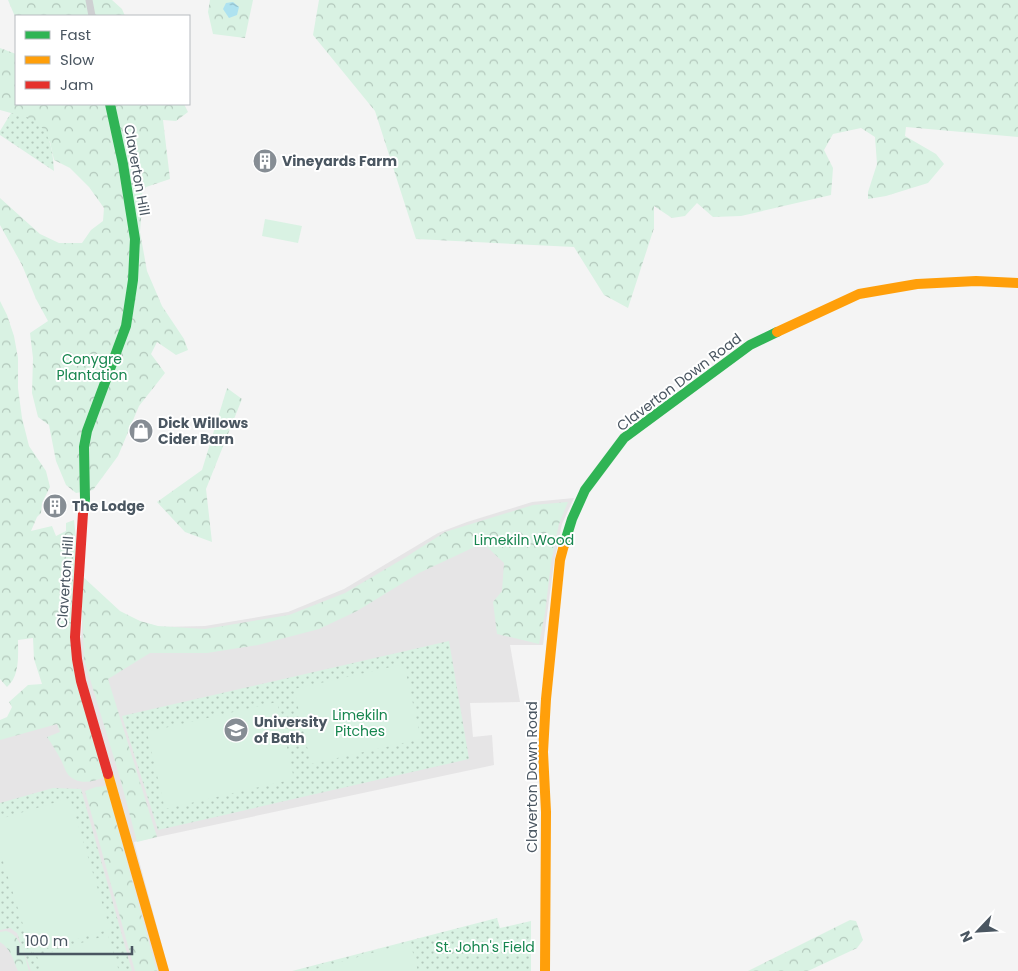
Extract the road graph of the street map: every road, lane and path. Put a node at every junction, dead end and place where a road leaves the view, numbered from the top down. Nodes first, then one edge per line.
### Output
1 (89, 0) edge
2 (92, 15) edge
3 (110, 105) edge
4 (1018, 283) edge
5 (164, 971) edge
6 (545, 971) edge

1 - 2 street
3 - 5 street, Claverton Hill
4 - 6 street, Claverton Down Road

